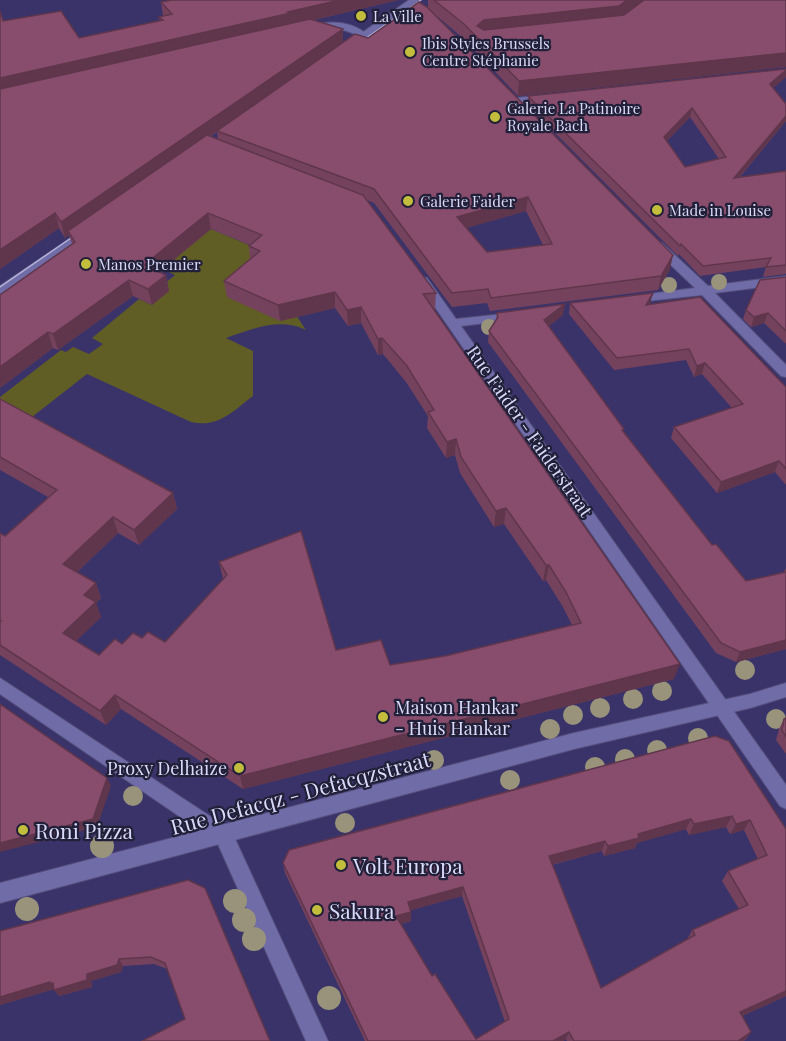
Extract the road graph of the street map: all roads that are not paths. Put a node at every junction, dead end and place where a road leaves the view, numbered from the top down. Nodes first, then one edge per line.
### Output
1 (410, 1) edge
2 (422, 10) edge
3 (291, 32) edge
4 (364, 36) junction
5 (336, 55) edge
6 (562, 96) edge
7 (522, 110) edge
8 (92, 227) edge
9 (648, 236) edge
10 (415, 270) edge
11 (786, 280) edge
12 (704, 291) junction
13 (0, 292) edge
14 (617, 302) edge
15 (536, 312) edge
16 (454, 323) junction
17 (786, 373) edge
18 (0, 685) edge
19 (786, 690) edge
20 (722, 707) junction
21 (786, 800) edge
22 (224, 836) junction
23 (0, 893) edge
24 (317, 1041) edge

1 - 2 street
1 - 4 street
3 - 4 street
4 - 5 street
6 - 7 street
8 - 13 street
9 - 12 street
10 - 16 street, Rue Faider - Faiderstraat
11 - 12 street
12 - 14 street
12 - 17 street
15 - 16 street
16 - 20 street, Rue Faider - Faiderstraat
18 - 22 street
19 - 20 street, Rue Defacqz - Defacqzstraat
20 - 21 street, Rue Faider - Faiderstraat
20 - 22 street, Rue Defacqz - Defacqzstraat
22 - 23 street, Rue Defacqz - Defacqzstraat
22 - 24 street

